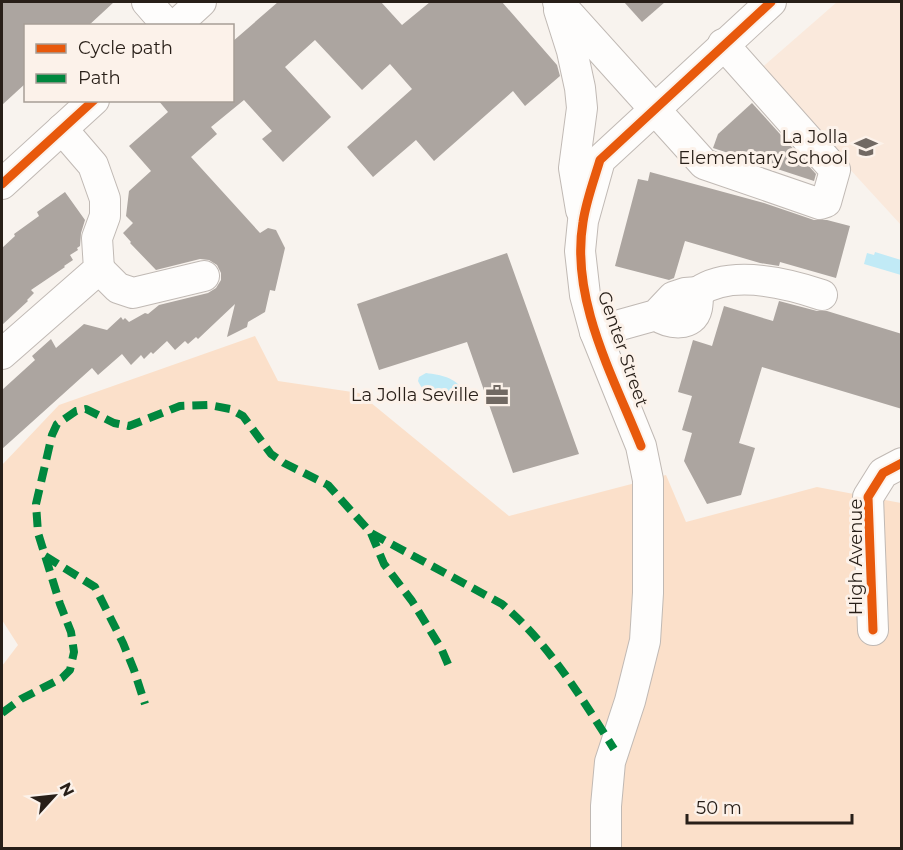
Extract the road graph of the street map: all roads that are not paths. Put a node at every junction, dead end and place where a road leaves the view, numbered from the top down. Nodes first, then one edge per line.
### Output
1 (147, 2) edge
2 (201, 2) edge
3 (557, 2) edge
4 (771, 2) edge
5 (166, 24) edge
6 (177, 24) edge
7 (723, 44) junction
8 (92, 102) edge
9 (654, 108) junction
10 (62, 129) junction
11 (2, 184) edge
12 (583, 221) junction
13 (99, 269) junction
14 (204, 276) dead end
15 (822, 295) dead end
16 (595, 332) junction
17 (2, 354) edge
18 (902, 463) edge
19 (873, 630) dead end
20 (606, 849) edge

1 - 5 street
2 - 6 street
3 - 9 street
3 - 12 street
4 - 7 street, Genter Street
7 - 9 street, Genter Street
7 - 9 street
8 - 10 street
9 - 12 street, Genter Street
10 - 11 street
10 - 13 street
12 - 16 street, Genter Street
13 - 14 street
13 - 17 street
15 - 16 street
16 - 20 street, Genter Street
18 - 19 street, High Avenue

